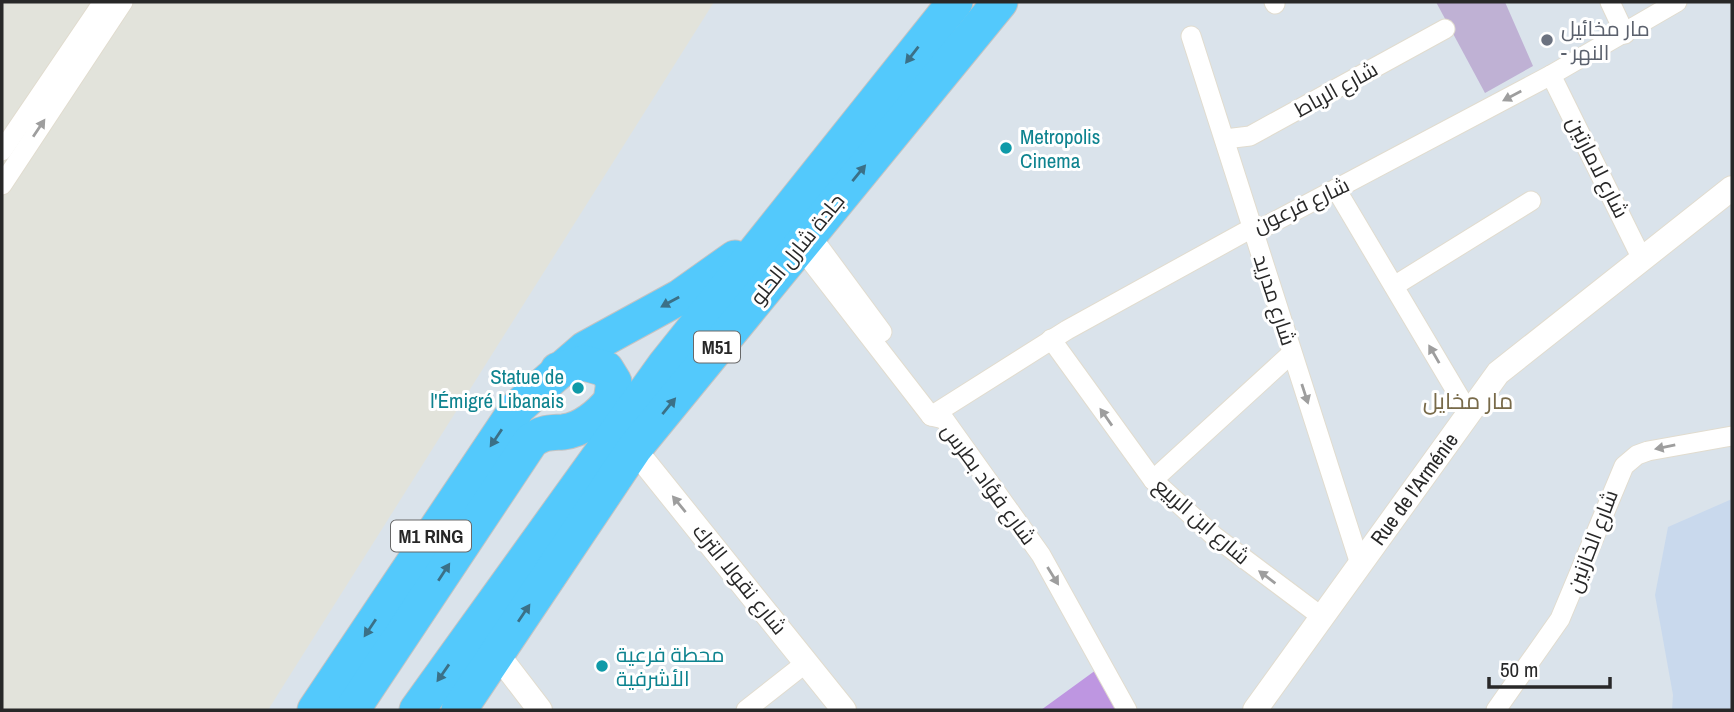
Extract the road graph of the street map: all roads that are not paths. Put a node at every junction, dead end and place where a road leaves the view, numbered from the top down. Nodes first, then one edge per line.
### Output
1 (103, 2) edge
2 (123, 2) edge
3 (955, 2) edge
4 (1000, 2) edge
5 (1610, 2) edge
6 (1675, 2) edge
7 (1445, 29) dead end
8 (1625, 34) junction
9 (1191, 36) dead end
10 (1551, 75) junction
11 (1224, 139) junction
12 (2, 151) edge
13 (2, 185) edge
14 (1732, 188) edge
15 (1336, 189) junction
16 (800, 199) junction
17 (1531, 201) dead end
18 (1253, 231) junction
19 (804, 239) junction
20 (1642, 259) junction
21 (1394, 286) junction
22 (1055, 344) junction
23 (1292, 353) junction
24 (558, 370) junction
25 (1469, 413) junction
26 (938, 415) junction
27 (564, 432) junction
28 (1732, 436) edge
29 (634, 449) junction
30 (1153, 480) junction
31 (579, 481) junction
32 (1360, 564) junction
33 (1322, 617) junction
34 (497, 654) junction
35 (807, 663) junction
36 (315, 710) edge
37 (352, 710) edge
38 (417, 710) edge
39 (459, 710) edge
40 (540, 710) edge
41 (746, 710) edge
42 (844, 710) edge
43 (1127, 710) edge
44 (1255, 710) edge
45 (1496, 710) edge

1 - 12 street
13 -> 2 street
3 -> 16 highway, جادة شارل الحلو / M51
19 -> 4 highway, جادة شارل الحلو / M51
5 - 8 street
6 - 8 street, شارع فرعون
7 - 11 street, شارع الرباط
8 - 10 street, شارع فرعون
9 - 11 street, شارع مدريد
10 -> 15 street, شارع فرعون
10 - 20 street, شارع لامارتين
11 - 18 street, شارع مدريد
14 - 20 street, Rue de l'Arménie
15 - 18 street, شارع فرعون
15 - 21 street
16 -> 24 highway, M1 RING
16 - 31 highway, جادة شارل الحلو / M51
17 - 21 street
18 - 22 street, شارع فرعون
18 - 23 street, شارع مدريد
19 - 26 street, شارع فؤاد بطرس
29 -> 19 highway, جادة شارل الحلو / M51
20 - 25 street, Rue de l'Arménie
25 -> 21 street
22 - 26 street, شارع فرعون
30 -> 22 street, شارع ابن الربيع
23 - 30 street
23 -> 32 street, شارع مدريد
24 - 27 highway
24 -> 36 highway, M1 RING
25 - 32 street, Rue de l'Arménie
26 -> 43 street, شارع فؤاد بطرس
27 - 31 highway
37 -> 27 highway
28 -> 45 street, شارع الخازنين
34 -> 29 highway, جادة شارل الحلو / M51
35 -> 29 street, شارع نقولا الترك
33 -> 30 street, شارع ابن الربيع
31 -> 38 highway, جادة شارل الحلو / M51
32 - 33 street, Rue de l'Arménie
33 - 44 street, Rue de l'Arménie
34 - 39 highway, جادة شارل الحلو / M51
34 - 40 street
35 - 41 street
35 - 42 street, شارع نقولا الترك

